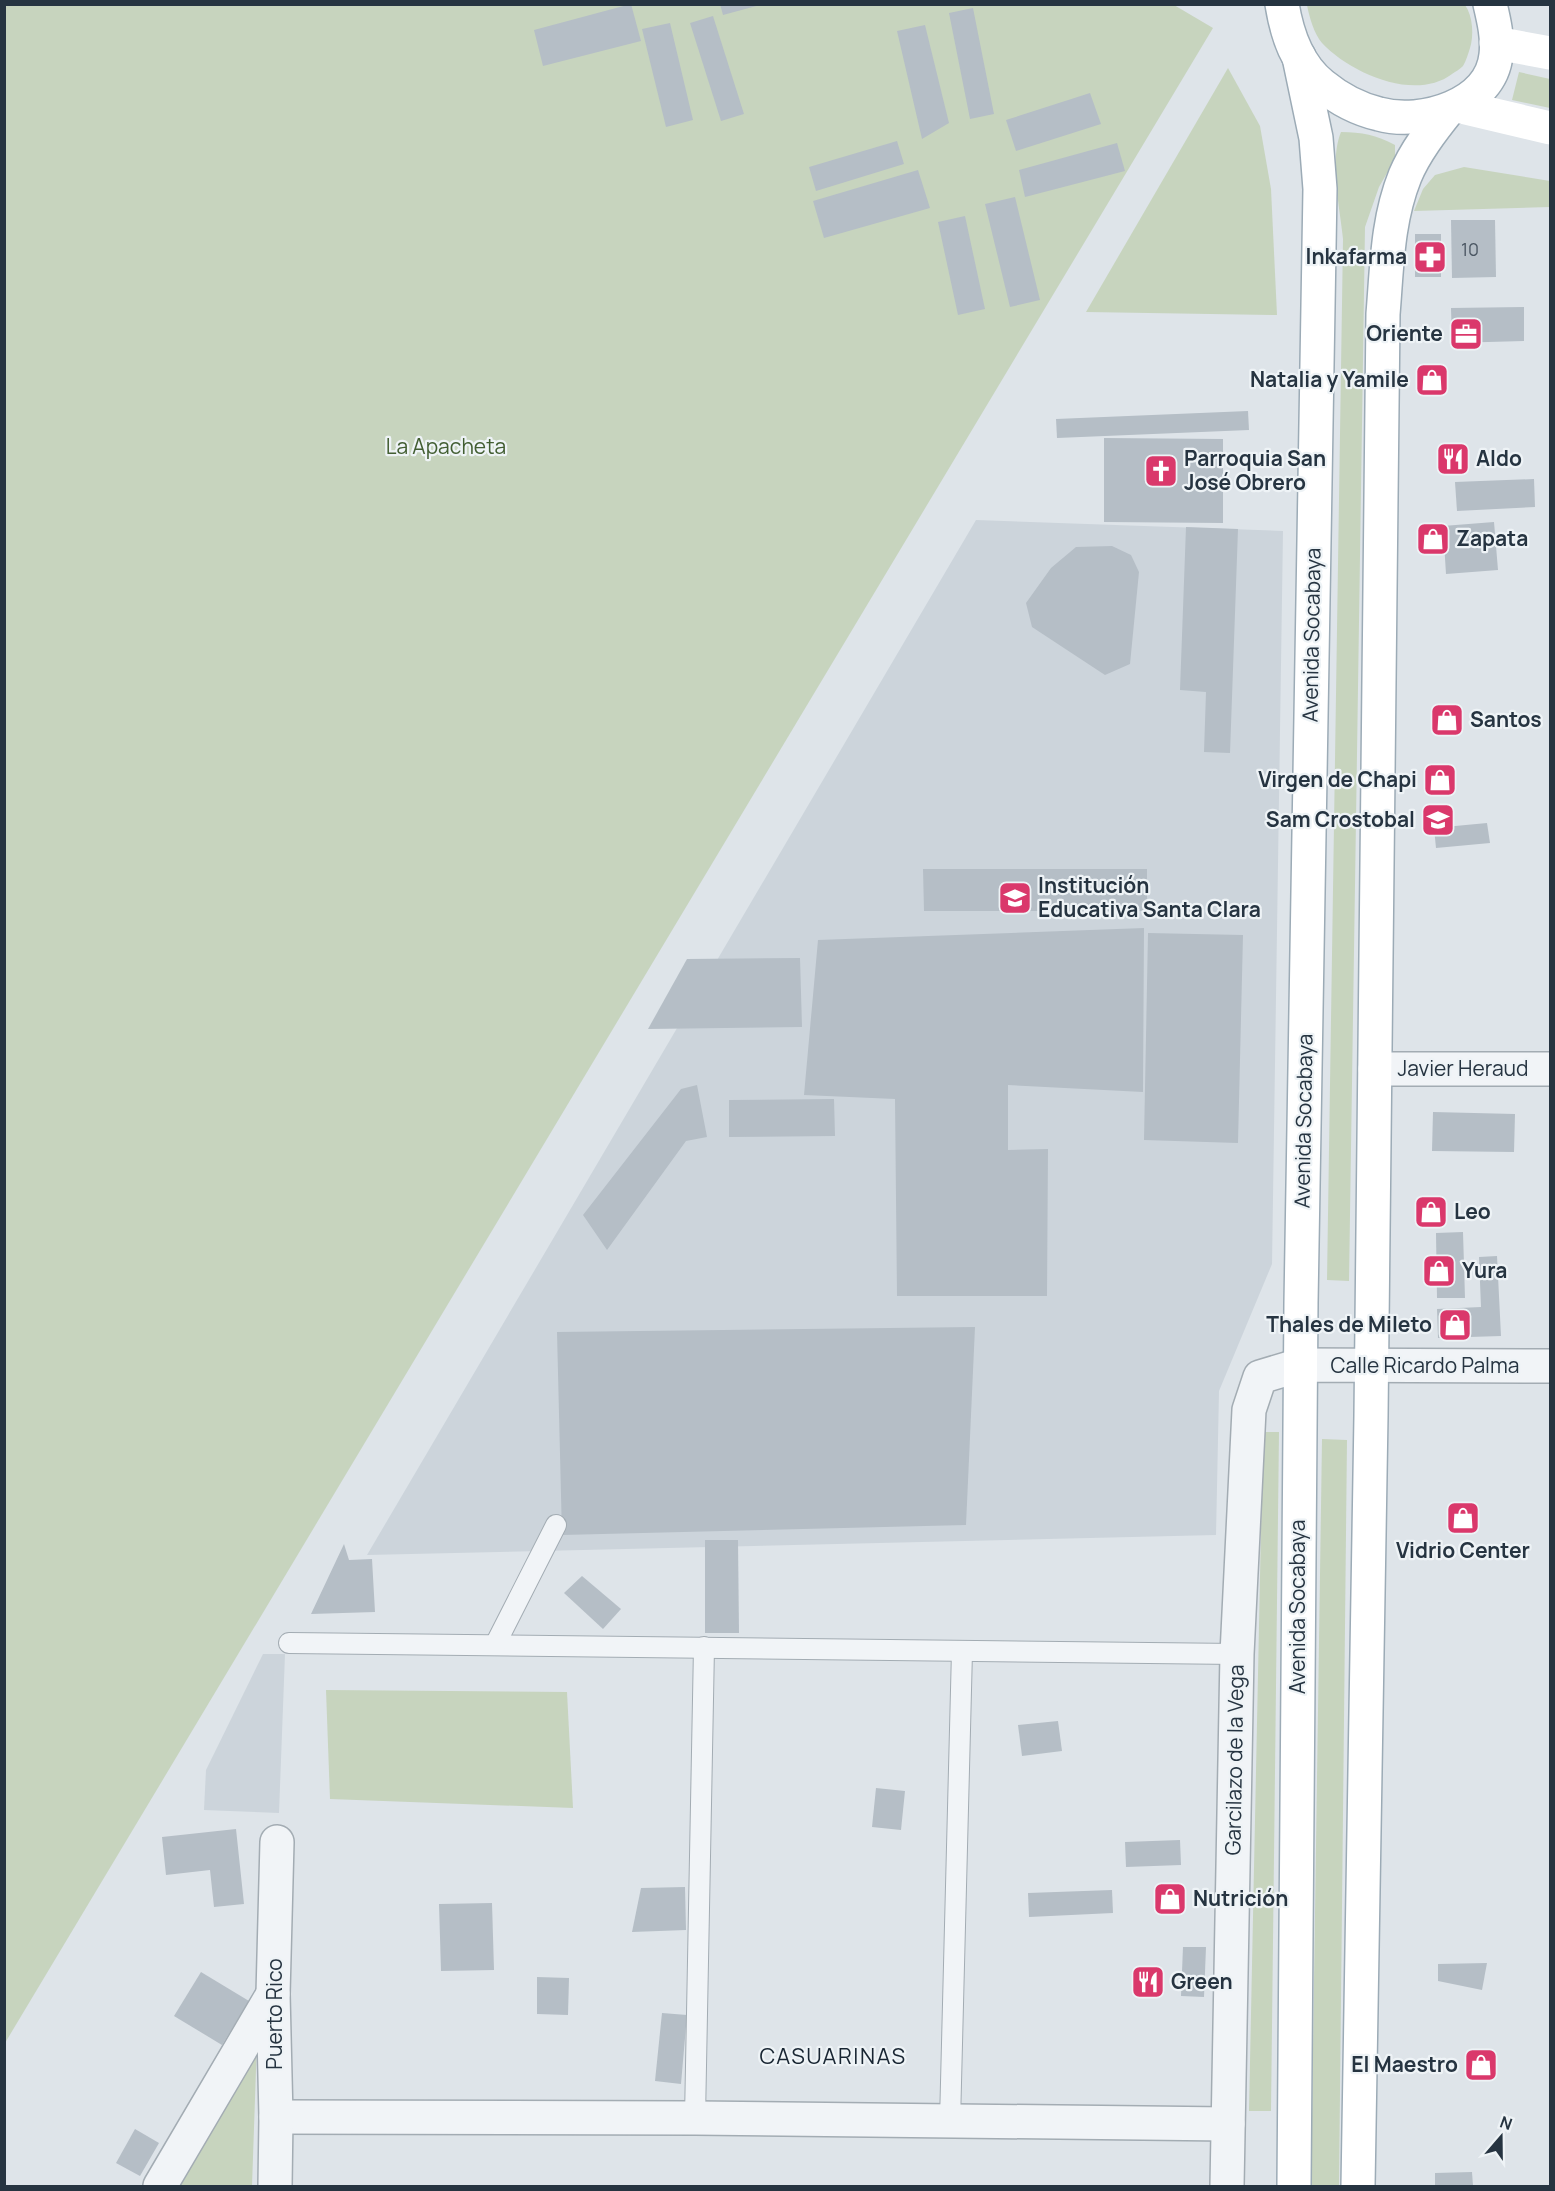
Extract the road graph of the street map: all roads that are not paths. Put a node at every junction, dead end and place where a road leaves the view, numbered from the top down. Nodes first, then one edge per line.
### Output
1 (1277, 12) edge
2 (1497, 22) edge
3 (1551, 53) edge
4 (1299, 57) junction
5 (1453, 108) junction
6 (1551, 128) edge
7 (1375, 1069) junction
8 (1551, 1069) edge
9 (1300, 1365) junction
10 (1370, 1365) junction
11 (1551, 1366) edge
12 (556, 1525) dead end
13 (289, 1643) dead end
14 (495, 1646) junction
15 (704, 1647) junction
16 (962, 1651) junction
17 (1237, 1654) junction
18 (277, 1842) dead end
19 (273, 1994) junction
20 (276, 2117) junction
21 (695, 2118) junction
22 (950, 2122) junction
23 (1228, 2124) junction
24 (160, 2187) edge
25 (275, 2187) edge
26 (1227, 2187) edge
27 (1294, 2187) edge
28 (1358, 2187) edge

1 - 4 main road
2 - 3 main road
2 - 5 main road
4 - 5 main road
4 - 9 main road, Avenida Socabaya
5 - 6 main road
5 - 7 main road
7 - 8 street, Javier Heraud
7 - 10 main road
9 - 10 street, Calle Ricardo Palma
9 - 17 street, Garcilazo de la Vega
9 - 27 main road, Avenida Socabaya
10 - 11 street, Calle Ricardo Palma
10 - 28 main road
12 - 14 lane
13 - 14 lane
14 - 15 lane
15 - 16 lane
15 - 21 lane
16 - 17 lane
16 - 22 lane
17 - 23 street, Garcilazo de la Vega
18 - 19 street, Puerto Rico
19 - 20 street, Puerto Rico
19 - 24 street
20 - 21 street
20 - 25 street, Puerto Rico
21 - 22 street
22 - 23 street
23 - 26 street, Garcilazo de la Vega

